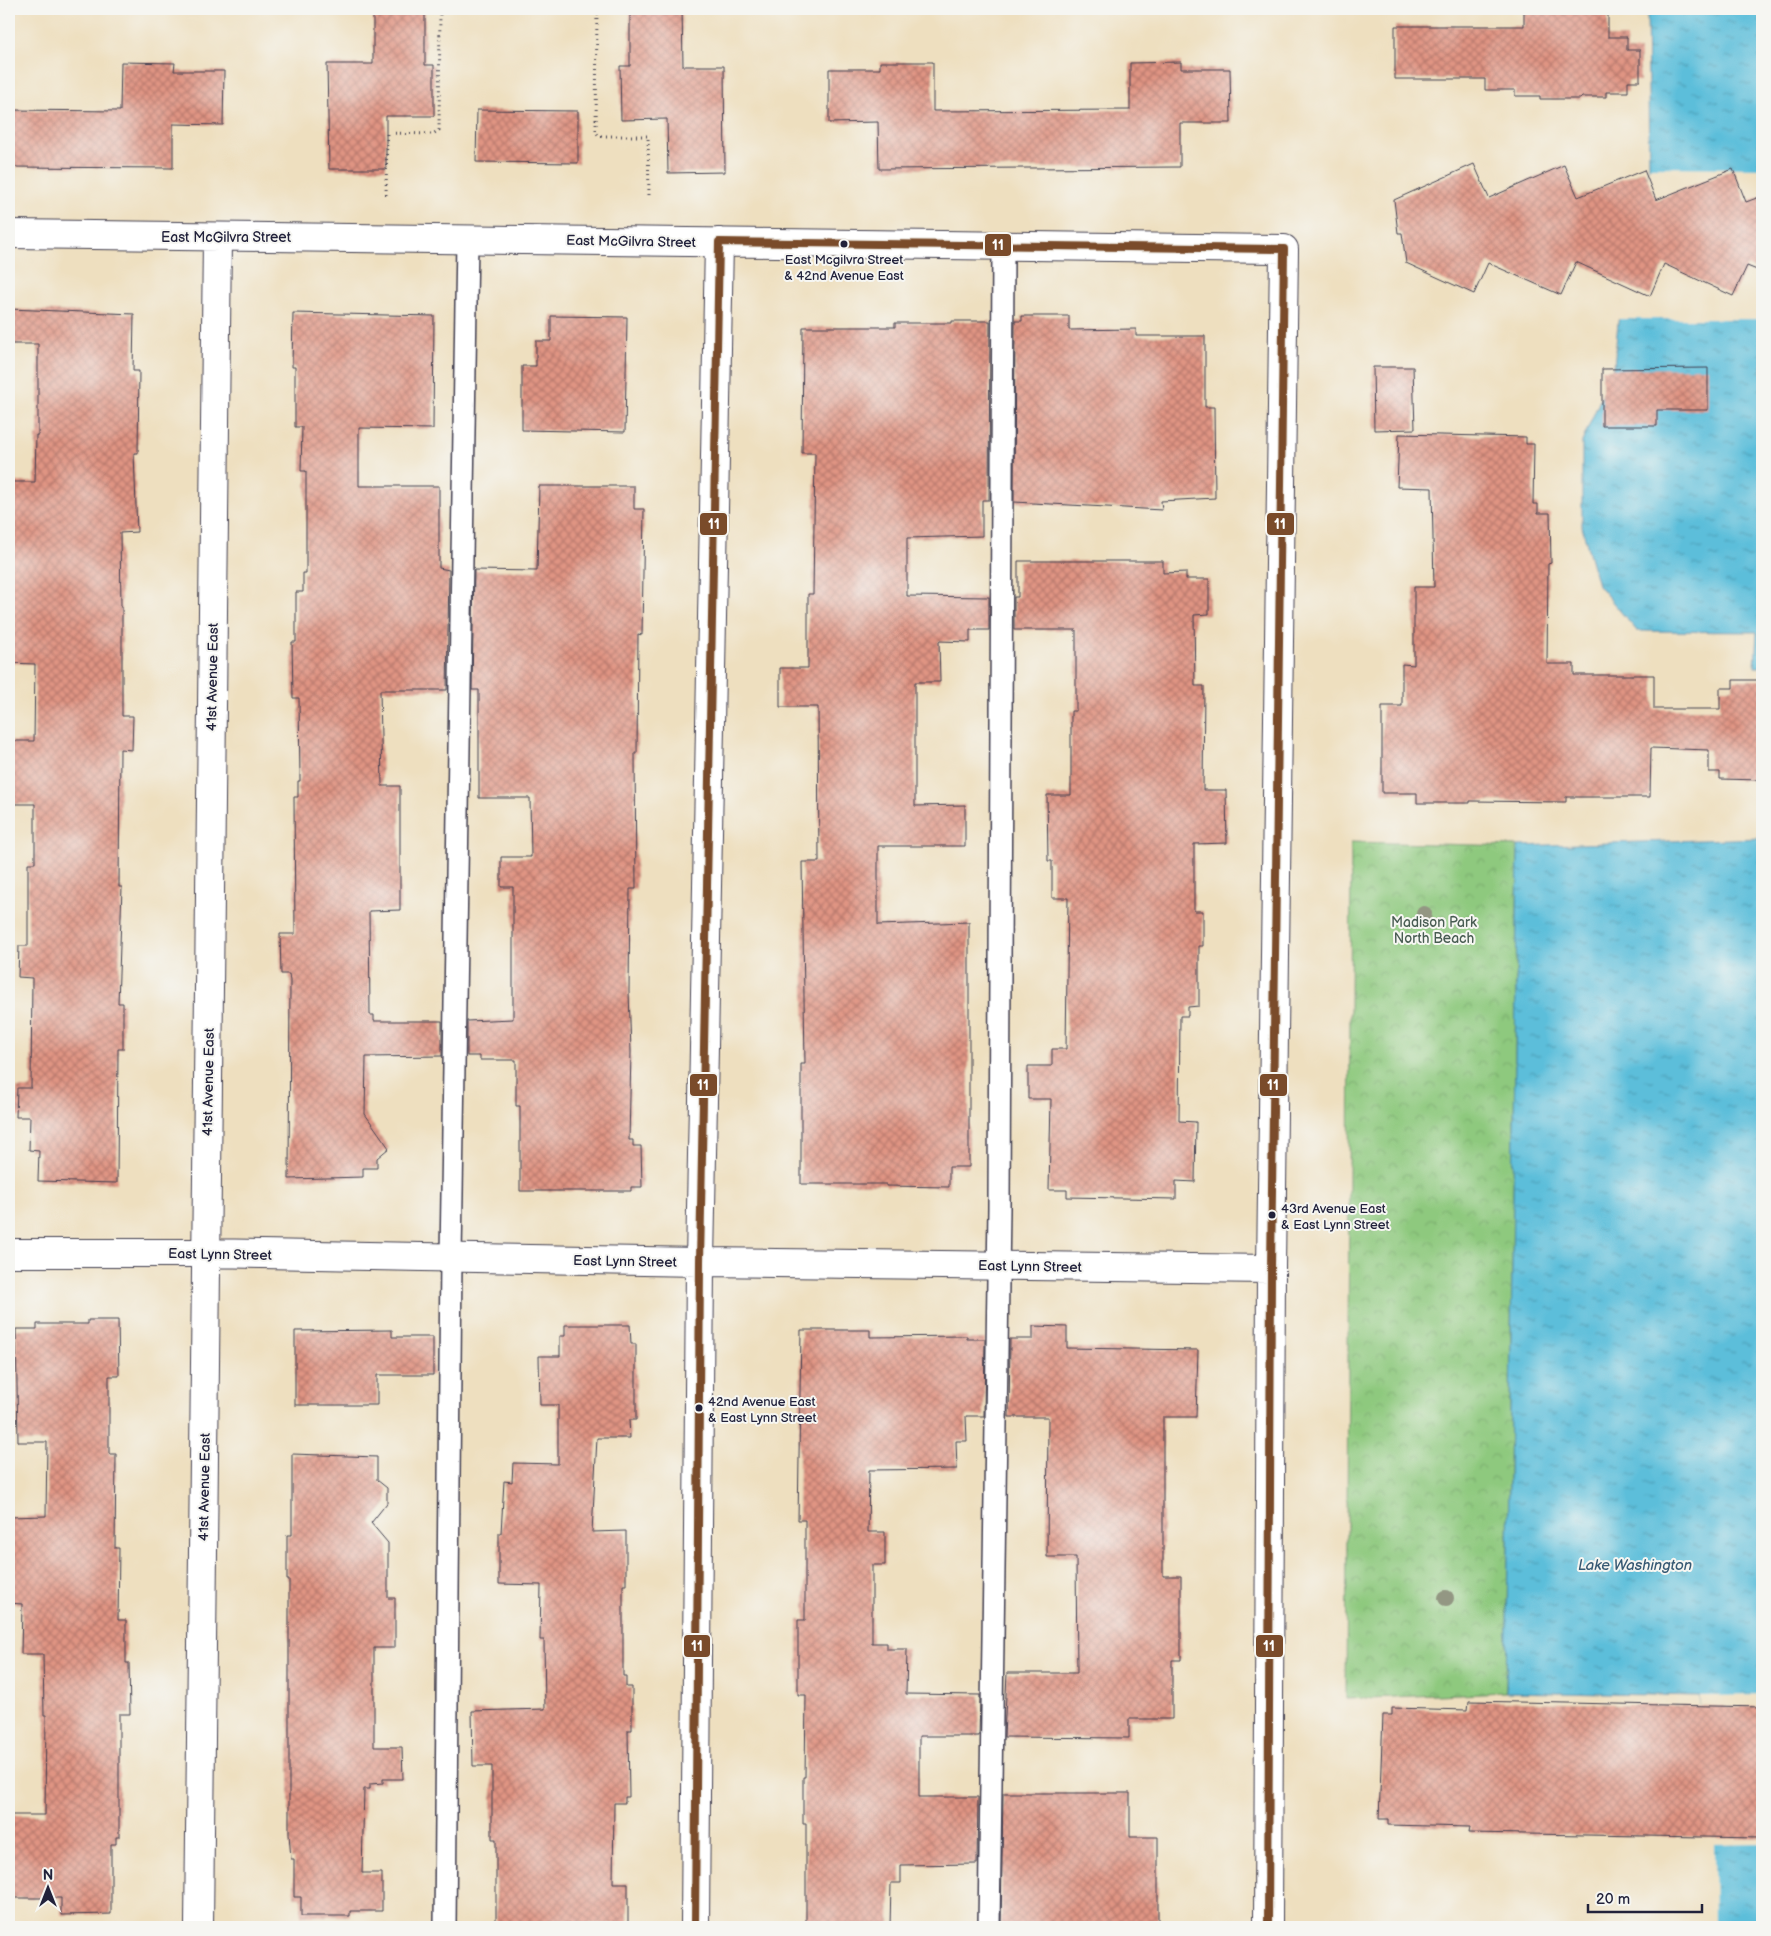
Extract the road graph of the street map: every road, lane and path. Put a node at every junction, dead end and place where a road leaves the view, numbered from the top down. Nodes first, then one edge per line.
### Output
1 (440, 9) edge
2 (597, 9) edge
3 (386, 195) dead end
4 (649, 196) dead end
5 (9, 234) edge
6 (217, 237) junction
7 (467, 240) junction
8 (719, 242) junction
9 (1003, 246) junction
10 (9, 1252) edge
11 (206, 1253) junction
12 (451, 1258) junction
13 (700, 1262) junction
14 (998, 1266) junction
15 (1271, 1269) junction
16 (199, 1927) edge
17 (445, 1927) edge
18 (694, 1927) edge
19 (989, 1927) edge
20 (1268, 1927) edge

1 - 3 path
2 - 4 path
5 - 6 street, East McGilvra Street
6 - 7 street, East McGilvra Street
6 - 11 street, 41st Avenue East
7 - 8 street, East McGilvra Street
7 - 12 lane
8 - 9 street, East McGilvra Street
8 - 13 street
9 - 14 lane
9 - 15 street, East McGilvra Street
10 - 11 street, East Lynn Street
11 - 12 street, East Lynn Street
11 - 16 street, 41st Avenue East
12 - 13 street, East Lynn Street
12 - 17 lane
13 - 14 street, East Lynn Street
13 - 18 street
14 - 15 street, East Lynn Street
14 - 19 lane
15 - 20 street

